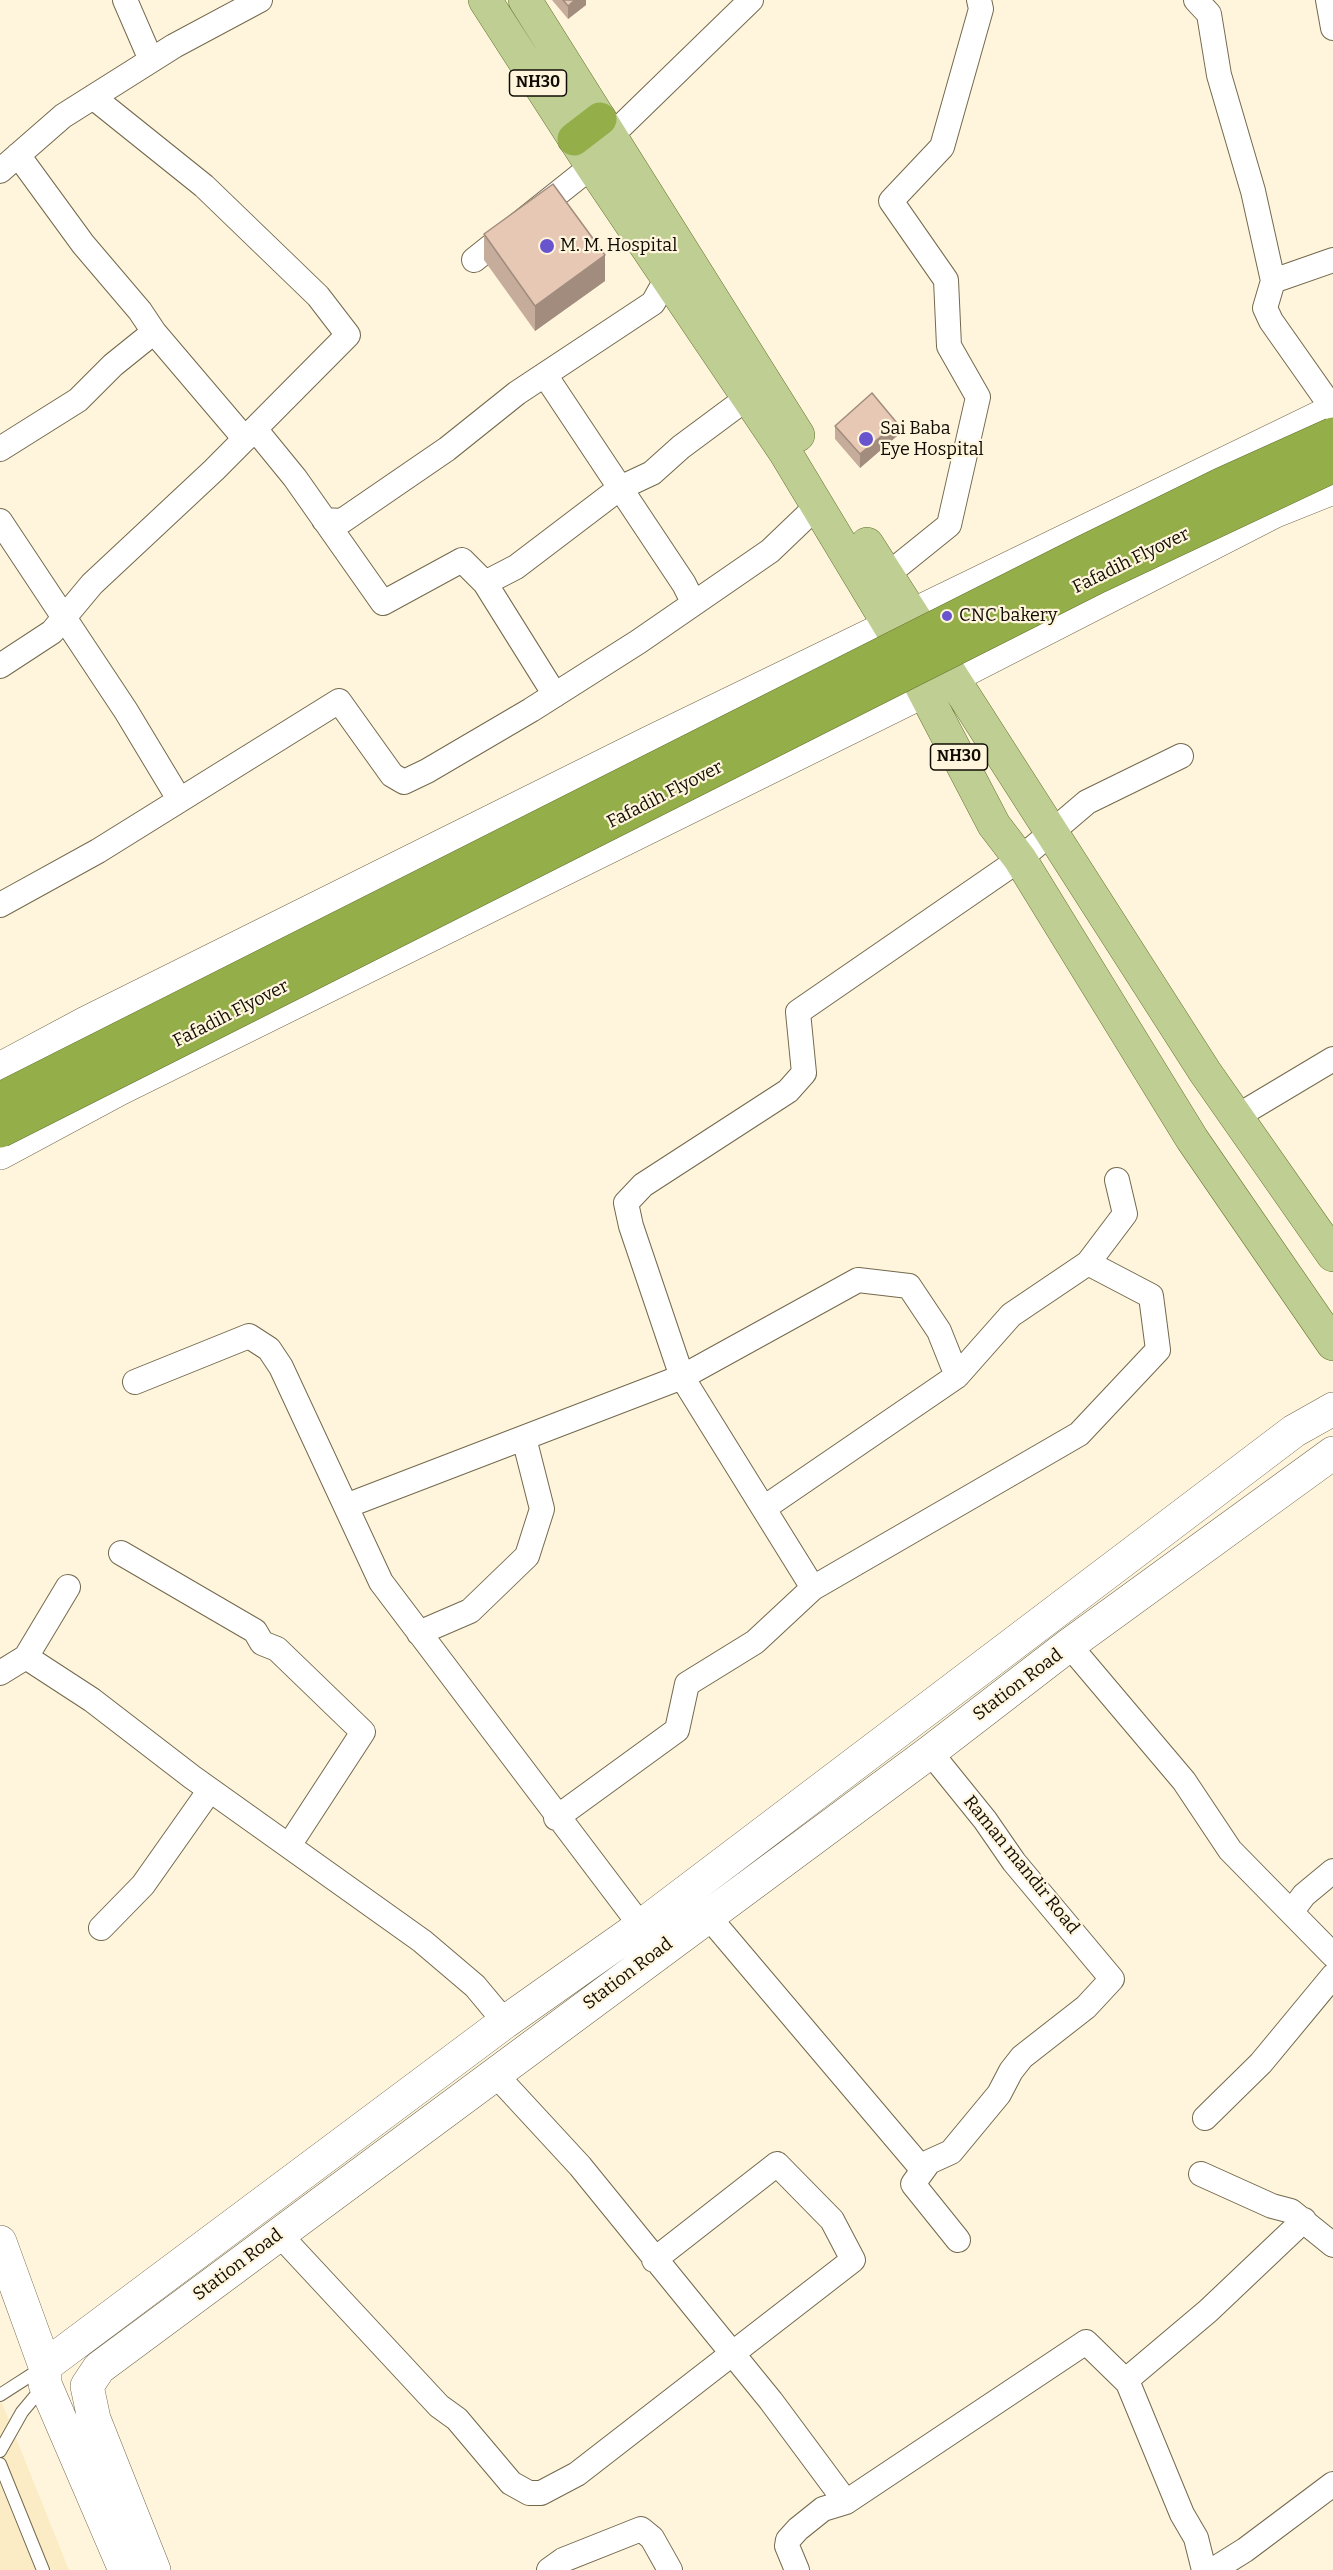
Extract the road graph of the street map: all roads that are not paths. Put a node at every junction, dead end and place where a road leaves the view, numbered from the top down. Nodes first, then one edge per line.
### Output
1 (124, 0) edge
2 (260, 0) edge
3 (485, 0) edge
4 (525, 0) edge
5 (751, 0) edge
6 (979, 0) edge
7 (1196, 0) edge
8 (1328, 0) edge
9 (1333, 28) edge
10 (151, 60) junction
11 (93, 97) junction
12 (605, 128) junction
13 (574, 139) junction
14 (18, 155) junction
15 (592, 166) junction
16 (0, 171) edge
17 (474, 260) dead end
18 (1333, 261) edge
19 (668, 276) junction
20 (1273, 281) junction
21 (154, 332) junction
22 (545, 375) junction
23 (747, 398) junction
24 (1330, 400) edge
25 (250, 434) junction
26 (1333, 434) edge
27 (0, 448) edge
28 (1333, 466) edge
29 (620, 488) junction
30 (1333, 488) edge
31 (816, 507) junction
32 (324, 520) junction
33 (0, 521) edge
34 (887, 575) junction
35 (485, 583) junction
36 (693, 602) junction
37 (64, 618) junction
38 (902, 622) junction
39 (0, 666) edge
40 (937, 684) junction
41 (555, 695) junction
42 (1180, 756) dead end
43 (179, 799) junction
44 (1051, 832) junction
45 (1020, 860) junction
46 (0, 905) edge
47 (1333, 1059) edge
48 (0, 1069) edge
49 (0, 1099) edge
50 (1236, 1117) junction
51 (0, 1131) edge
52 (0, 1153) edge
53 (1117, 1180) dead end
54 (1333, 1256) edge
55 (1088, 1263) junction
56 (1333, 1344) edge
57 (957, 1376) junction
58 (682, 1377) junction
59 (135, 1382) dead end
60 (1333, 1409) edge
61 (524, 1438) junction
62 (1333, 1453) edge
63 (346, 1506) junction
64 (764, 1508) junction
65 (121, 1553) dead end
66 (68, 1587) dead end
67 (813, 1588) junction
68 (419, 1633) junction
69 (1069, 1645) junction
70 (26, 1657) junction
71 (0, 1673) edge
72 (930, 1752) junction
73 (210, 1790) junction
74 (556, 1818) junction
75 (290, 1844) junction
76 (1333, 1871) edge
77 (1292, 1911) junction
78 (707, 1915) junction
79 (641, 1926) junction
80 (101, 1928) dead end
81 (1333, 1955) edge
82 (1333, 1976) edge
83 (505, 2022) junction
84 (495, 2074) junction
85 (1205, 2118) dead end
86 (922, 2170) junction
87 (1201, 2174) dead end
88 (1304, 2220) junction
89 (279, 2234) junction
90 (958, 2240) dead end
91 (0, 2242) edge
92 (1333, 2245) edge
93 (654, 2260) junction
94 (732, 2353) junction
95 (45, 2375) junction
96 (1128, 2383) junction
97 (0, 2395) edge
98 (0, 2451) edge
99 (0, 2464) edge
100 (1333, 2484) edge
101 (846, 2502) junction
102 (43, 2570) edge
103 (125, 2570) edge
104 (154, 2570) edge
105 (549, 2570) edge
106 (670, 2570) edge
107 (798, 2570) edge
108 (1204, 2570) edge
109 (1213, 2570) edge

1 - 10 street
2 - 10 street
3 - 13 main road, NH30
4 - 12 main road, NH30
5 - 12 street
6 - 34 street
7 - 20 street
8 - 9 street
10 - 11 street
11 - 14 street
11 - 25 street
12 - 13 highway
12 - 34 main road, NH30
13 - 15 main road, NH30
14 - 16 street
14 - 21 street
15 - 17 street
15 - 19 main road, NH30
18 - 20 street
19 - 22 street
19 - 23 main road, NH30
20 - 24 street
21 - 25 street
21 - 27 street
22 - 29 street
22 - 32 street
23 - 29 street
23 - 31 main road, NH30
24 - 38 street
25 - 32 street
25 - 37 street
26 - 49 highway, Fafadih Flyover, bridge
28 - 51 highway, Fafadih Flyover, bridge
29 - 35 street
29 - 36 street
30 - 40 street
31 - 36 street
31 - 38 main road, NH30
32 - 35 street
33 - 37 street
34 - 38 main road, NH30
35 - 41 street
36 - 41 street
37 - 39 street
37 - 43 street
38 - 40 main road, NH30
38 - 48 street
40 - 44 main road, NH30
40 - 45 main road, NH30
40 - 52 street
41 - 43 street
42 - 44 street
43 - 46 street
44 - 45 street
44 - 50 main road, NH30
45 - 56 main road, NH30
45 - 58 street
47 - 50 street
50 - 54 main road, NH30
53 - 55 street
55 - 57 street
55 - 67 street
57 - 58 street
57 - 64 street
58 - 61 street
58 - 64 street
59 - 63 street
60 - 79 street, Station Road
61 - 63 street
61 - 68 street
62 - 69 street, Station Road
63 - 68 street
64 - 67 street
65 - 75 street
66 - 70 street
67 - 74 street
68 - 74 street
69 - 72 street, Station Road
69 - 77 street
70 - 71 street
70 - 73 street
72 - 78 street, Station Road
72 - 86 street, Raman mandir Road
73 - 75 street
73 - 80 street
74 - 79 street
75 - 83 street
76 - 77 street
77 - 81 street
78 - 84 street, Station Road
78 - 86 street
79 - 83 street, Station Road
82 - 85 street
83 - 95 street, Station Road
84 - 89 street, Station Road
84 - 93 street
86 - 90 street
87 - 88 street
88 - 92 street
88 - 96 street
89 - 94 street
89 - 104 street, Station Road
91 - 95 street
93 - 94 street
93 - 94 street
94 - 101 street
95 - 97 lane
95 - 98 lane
95 - 103 street
96 - 101 street
96 - 108 street
99 - 102 lane
100 - 109 street
101 - 107 street
105 - 106 street

